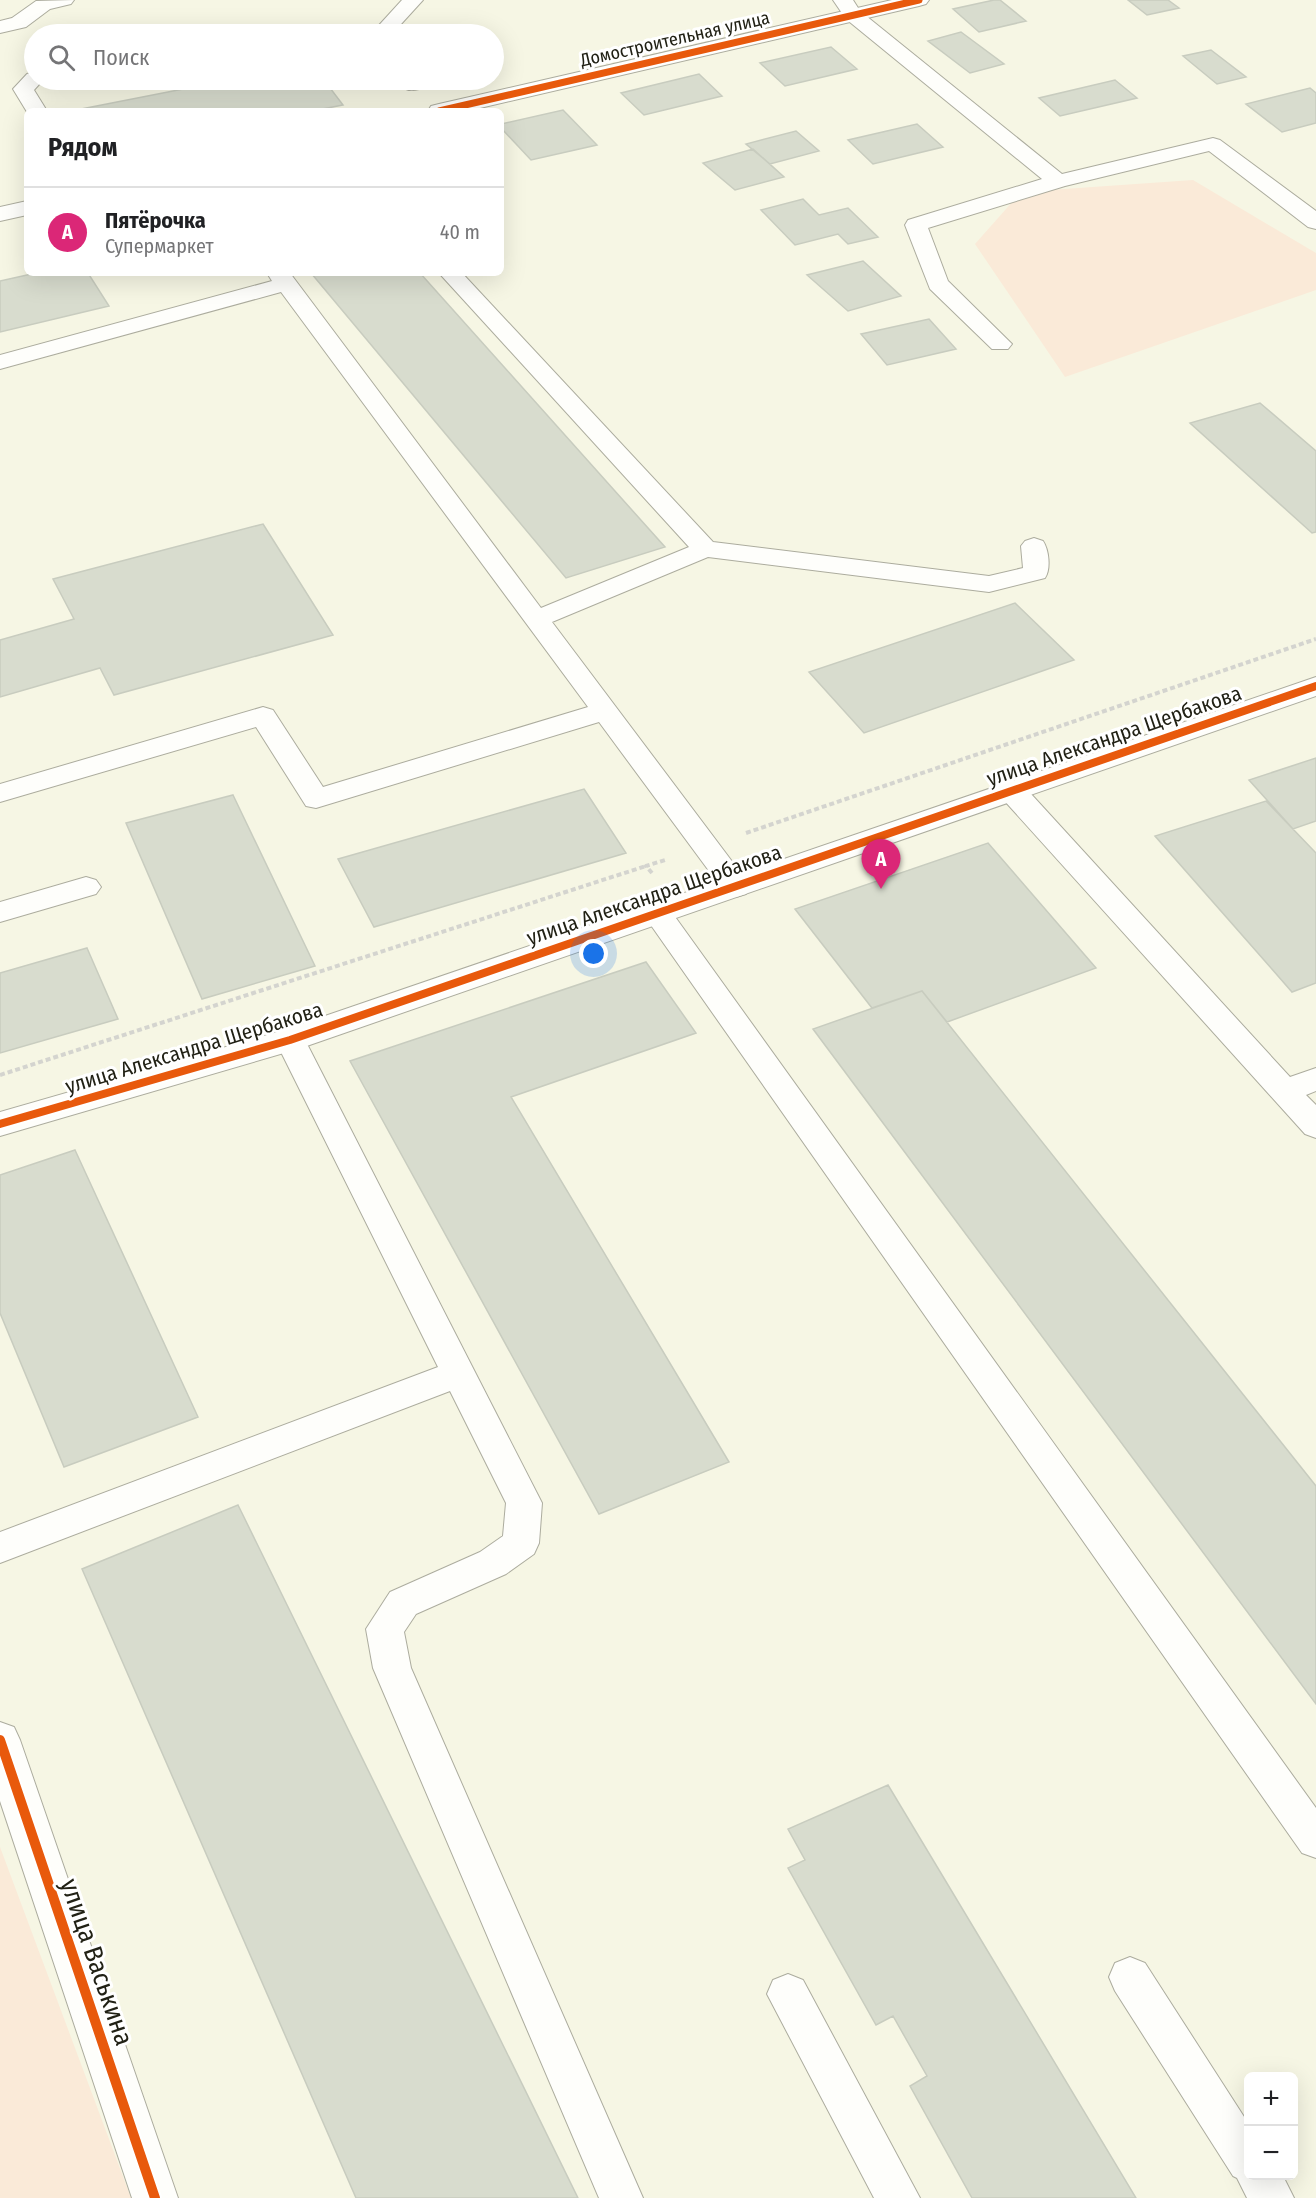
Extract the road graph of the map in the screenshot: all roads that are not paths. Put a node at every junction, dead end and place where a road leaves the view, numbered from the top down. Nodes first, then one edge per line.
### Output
1 (64, 0) edge
2 (413, 0) edge
3 (919, 0) edge
4 (848, 8) edge
5 (390, 24) edge
6 (16, 30) edge
7 (24, 85) edge
8 (31, 90) edge
9 (0, 93) edge
10 (36, 108) edge
11 (451, 108) edge
12 (1058, 181) junction
13 (24, 209) edge
14 (0, 214) edge
15 (1316, 222) edge
16 (453, 276) edge
17 (282, 279) edge
18 (1000, 344) dead end
19 (0, 362) edge
20 (1034, 546) dead end
21 (705, 549) junction
22 (537, 620) junction
23 (1316, 686) edge
24 (605, 711) junction
25 (1011, 790) junction
26 (0, 793) edge
27 (86, 887) dead end
28 (736, 887) junction
29 (0, 912) edge
30 (658, 914) junction
31 (290, 1040) junction
32 (1316, 1079) edge
33 (1285, 1091) junction
34 (0, 1124) edge
35 (1316, 1126) edge
36 (459, 1373) junction
37 (0, 1548) edge
38 (0, 1740) edge
39 (1316, 1840) edge
40 (1130, 1977) dead end
41 (788, 1994) dead end
42 (1244, 2155) edge
43 (1261, 2180) edge
44 (155, 2198) edge
45 (621, 2198) edge
46 (898, 2198) edge
47 (1272, 2198) edge

1 - 6 lane
2 - 5 lane
3 - 4 street, Домостроительная улица
4 - 11 street, Домостроительная улица
4 - 12 lane
7 - 9 lane
8 - 10 lane
12 - 15 lane
12 - 18 lane
13 - 14 street
16 - 21 lane
17 - 19 lane
17 - 22 lane
20 - 21 lane
21 - 22 lane
22 - 24 lane
23 - 25 street, улица Александра Щербакова
24 - 26 lane
24 - 28 lane
25 - 28 street, улица Александра Щербакова
25 - 33 lane
27 - 29 lane
28 - 30 street, улица Александра Щербакова
30 - 31 street, улица Александра Щербакова
30 - 39 lane
31 - 34 street, улица Александра Щербакова
31 - 36 lane
32 - 33 lane
33 - 35 lane
36 - 37 lane
36 - 45 lane
38 - 44 street, улица Васькина
40 - 42 lane
41 - 46 lane
43 - 47 lane

